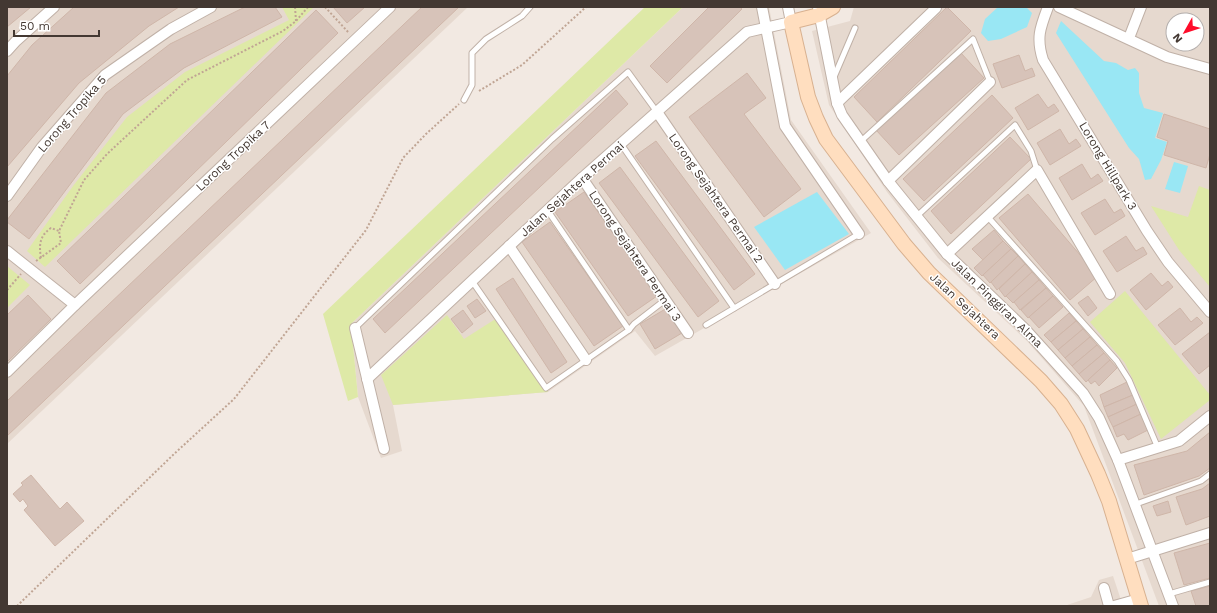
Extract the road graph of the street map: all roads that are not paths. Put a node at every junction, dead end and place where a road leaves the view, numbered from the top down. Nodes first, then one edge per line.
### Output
1 (54, 7) edge
2 (211, 7) edge
3 (390, 7) edge
4 (530, 7) edge
5 (762, 7) edge
6 (788, 7) edge
7 (833, 7) edge
8 (1048, 7) edge
9 (1059, 7) edge
10 (1141, 7) edge
11 (936, 8) dead end
12 (818, 11) edge
13 (791, 22) junction
14 (766, 28) junction
15 (855, 28) dead end
16 (1129, 38) junction
17 (7, 52) edge
18 (1210, 69) edge
19 (833, 80) junction
20 (990, 82) joint
21 (464, 100) road end
22 (837, 104) junction
23 (657, 112) junction
24 (860, 142) junction
25 (621, 144) junction
26 (1037, 170) junction
27 (582, 178) junction
28 (888, 181) junction
29 (7, 196) edge
30 (548, 211) junction
31 (917, 216) junction
32 (987, 216) junction
33 (859, 234) joint
34 (509, 246) junction
35 (7, 251) edge
36 (947, 254) junction
37 (472, 281) junction
38 (775, 284) junction
39 (1110, 294) dead end
40 (665, 300) junction
41 (75, 305) junction
42 (734, 308) junction
43 (1210, 312) edge
44 (706, 325) dead end
45 (355, 328) joint
46 (629, 330) junction
47 (688, 333) dead end
48 (586, 360) junction
49 (7, 372) edge
50 (367, 379) junction
51 (1210, 416) edge
52 (384, 449) dead end
53 (1158, 449) junction
54 (1118, 460) junction
55 (1210, 474) edge
56 (1136, 504) junction
57 (1210, 533) edge
58 (1154, 551) junction
59 (1127, 559) junction
60 (1210, 582) edge
61 (1104, 588) dead end
62 (1169, 594) junction
63 (1140, 602) edge
64 (1109, 606) edge
65 (1114, 606) edge
66 (1173, 606) edge

1 - 17 street
2 - 29 street, Lorong Tropika 5
3 - 41 street, Lorong Tropika 7
4 - 21 lane
5 - 14 street
6 - 13 street, Jalan Sejahtera
7 - 12 main road
8 - 43 street, Lorong Hillpark 3
9 - 16 street
10 - 16 street
11 - 22 street
12 - 13 main road
12 - 19 street, Jalan Pinggiran Alma
13 - 14 street, Jalan Sejahtera Permai
13 - 59 main road, Jalan Sejahtera
14 - 23 street, Jalan Sejahtera Permai
14 - 33 street
15 - 19 lane
16 - 18 street
19 - 22 street, Jalan Pinggiran Alma
20 - 24 lane
20 - 28 street
22 - 24 street, Jalan Pinggiran Alma
23 - 25 street, Jalan Sejahtera Permai
23 - 38 street, Lorong Sejahtera Permai 2
23 - 45 lane
24 - 28 street, Jalan Pinggiran Alma
25 - 27 street, Jalan Sejahtera Permai
25 - 42 lane
26 - 31 lane
26 - 32 street
26 - 39 street
27 - 30 street, Jalan Sejahtera Permai
27 - 40 street, Lorong Sejahtera Permai 3
28 - 31 street, Jalan Pinggiran Alma
30 - 34 street, Jalan Sejahtera Permai
30 - 46 lane
31 - 36 street, Jalan Pinggiran Alma
32 - 36 street
32 - 53 lane
33 - 38 lane
34 - 37 street, Jalan Sejahtera Permai
34 - 48 street
35 - 41 street
36 - 54 street, Jalan Pinggiran Alma
37 - 48 lane
37 - 50 street, Jalan Sejahtera Permai
38 - 42 lane
40 - 46 lane
40 - 47 street, Lorong Sejahtera Permai 3
41 - 49 street, Lorong Tropika 7
42 - 44 lane
45 - 50 street
46 - 48 lane
50 - 52 street
51 - 53 street
53 - 54 street
54 - 56 street, Jalan Pinggiran Alma
55 - 56 lane
56 - 58 street, Jalan Pinggiran Alma
57 - 58 street
58 - 59 street
58 - 62 street, Jalan Pinggiran Alma
59 - 63 main road, Jalan Sejahtera
60 - 62 lane
61 - 64 street
62 - 66 street, Jalan Pinggiran Alma
63 - 65 street

